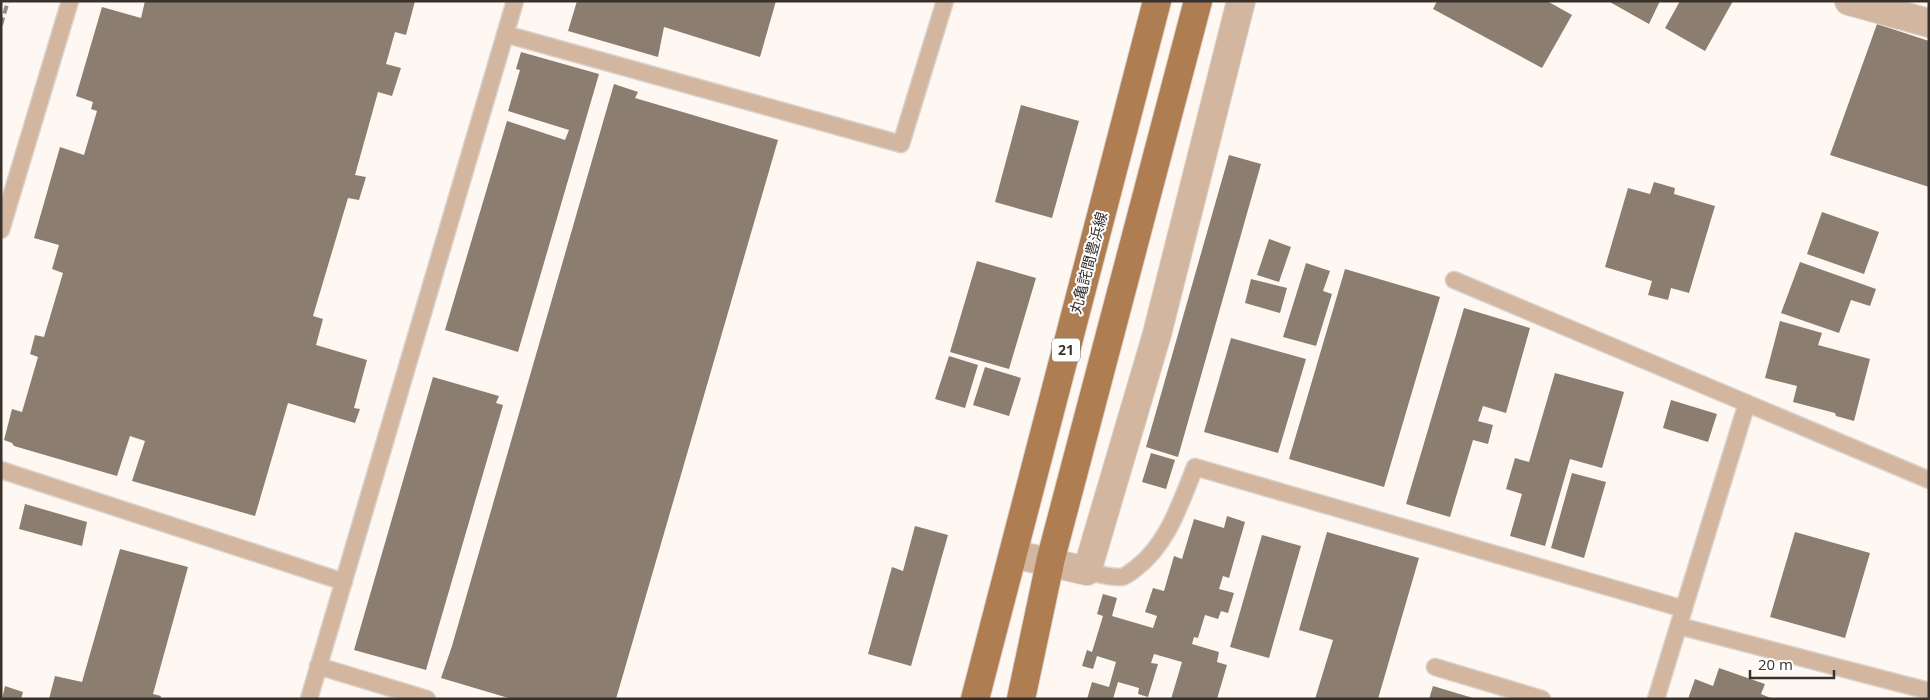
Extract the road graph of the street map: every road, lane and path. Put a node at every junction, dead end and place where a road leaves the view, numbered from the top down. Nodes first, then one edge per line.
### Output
1 (70, 1) edge
2 (515, 1) edge
3 (945, 1) edge
4 (1157, 1) edge
5 (1198, 1) edge
6 (1241, 1) edge
7 (1849, 1) edge
8 (1929, 23) edge
9 (505, 34) junction
10 (1, 230) edge
11 (1454, 280) dead end
12 (1747, 403) junction
13 (1, 470) edge
14 (1929, 480) edge
15 (1013, 554) junction
16 (1050, 562) junction
17 (1087, 571) junction
18 (344, 582) junction
19 (1684, 609) junction
20 (1679, 626) junction
21 (318, 666) junction
22 (1435, 667) dead end
23 (1929, 691) edge
24 (309, 699) edge
25 (426, 699) edge
26 (975, 699) edge
27 (1020, 699) edge
28 (1542, 699) edge
29 (1656, 699) edge

1 - 10 lane
2 - 9 lane
3 - 9 lane
4 - 15 main road, 丸亀詫間豊浜線 / 21
5 - 16 main road, 21
6 - 17 street
7 - 8 street
9 - 18 lane
11 - 12 lane
12 - 14 lane
12 - 19 lane
13 - 18 lane
15 - 16 street
15 - 26 main road, 丸亀詫間豊浜線 / 21
16 - 17 street
16 - 27 main road, 21
17 - 19 lane
18 - 21 lane
19 - 20 lane
20 - 23 lane
20 - 29 lane
21 - 24 lane
21 - 25 lane
22 - 28 lane

